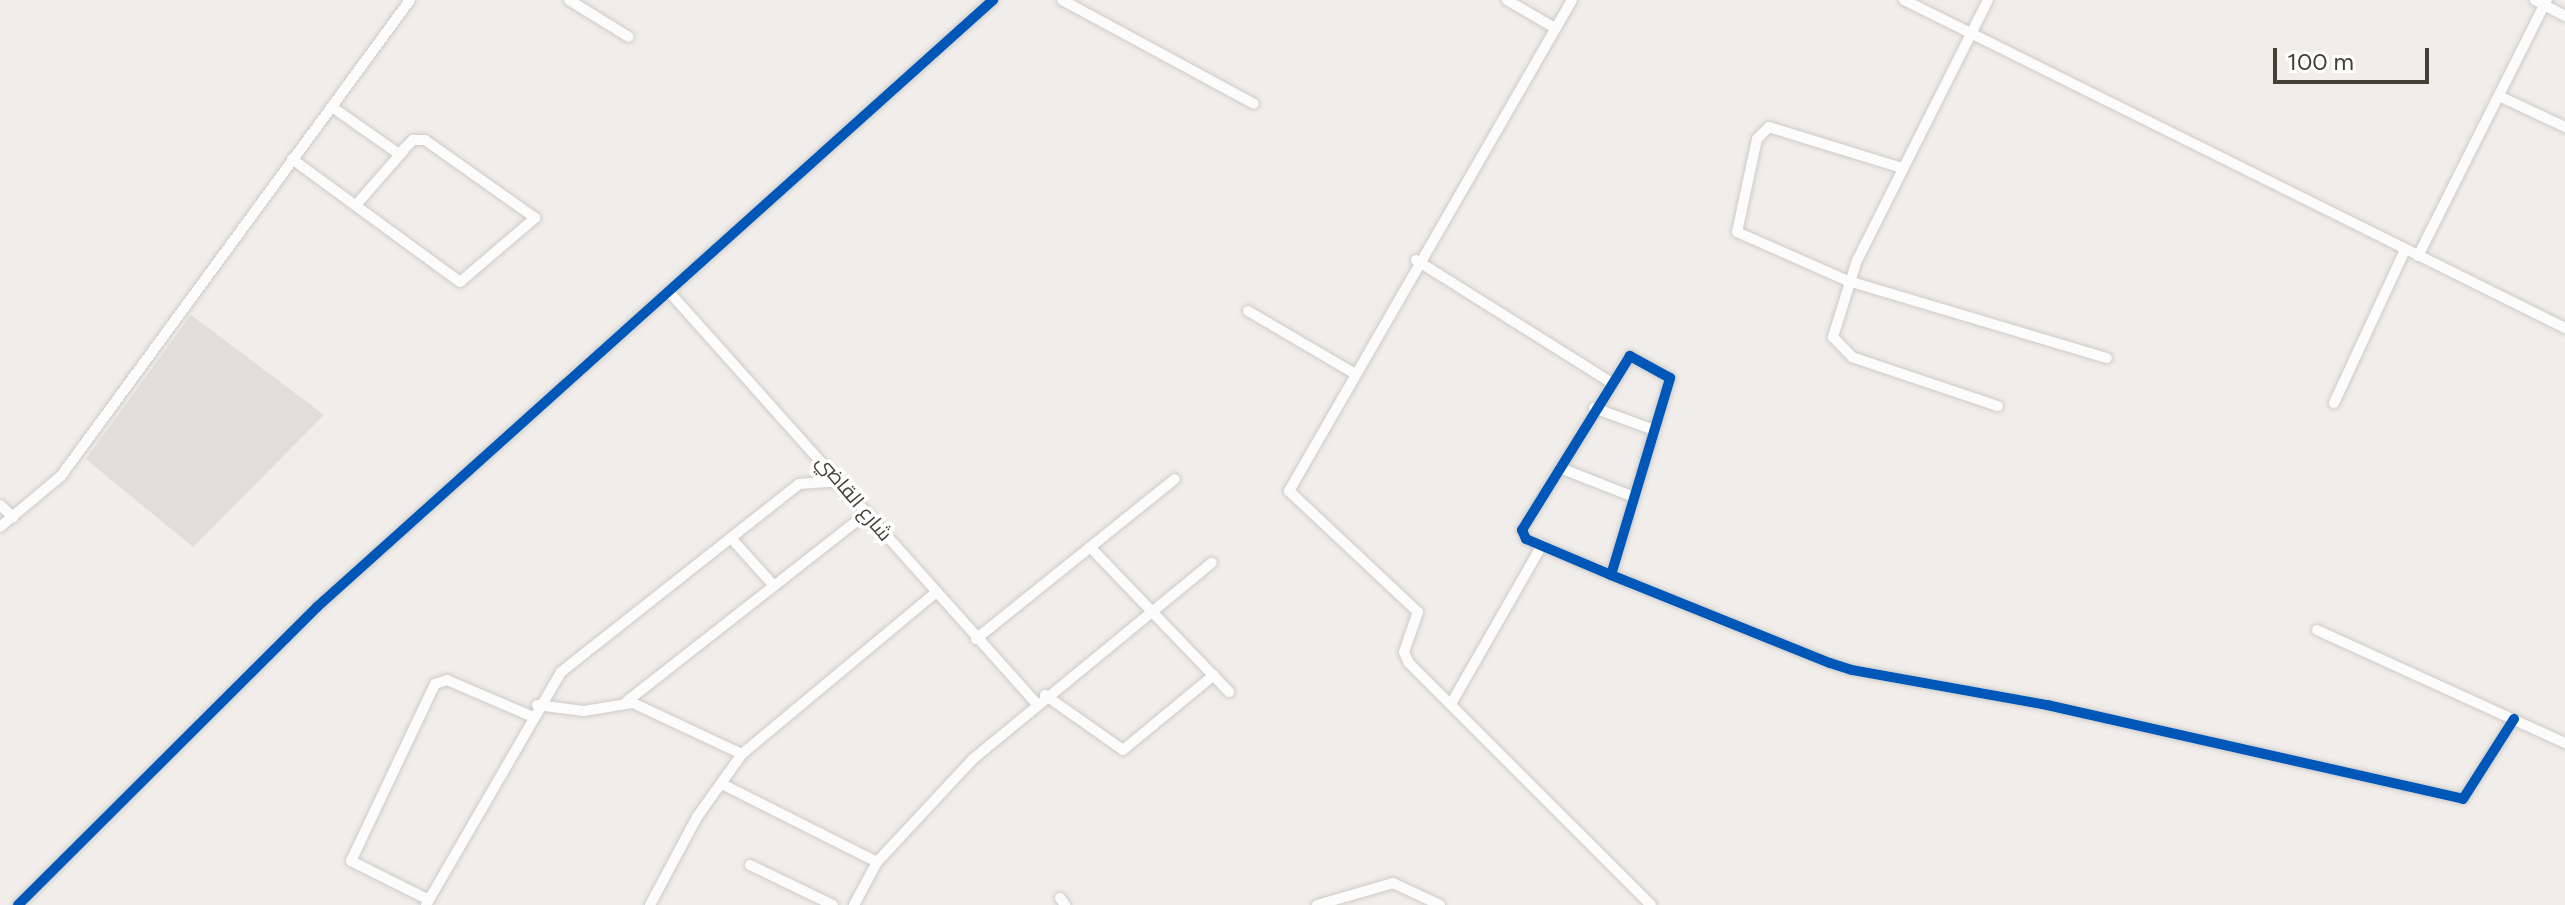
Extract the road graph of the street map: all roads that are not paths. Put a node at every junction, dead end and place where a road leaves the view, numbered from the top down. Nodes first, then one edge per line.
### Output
1 (410, 0) edge
2 (569, 0) edge
3 (993, 0) edge
4 (1062, 0) edge
5 (1507, 0) edge
6 (1572, 0) edge
7 (1904, 0) edge
8 (1988, 0) edge
9 (2542, 2) edge
10 (2565, 16) edge
11 (1555, 28) junction
12 (1973, 31) junction
13 (629, 37) dead end
14 (2499, 96) junction
15 (1254, 104) dead end
16 (332, 107) junction
17 (2565, 127) edge
18 (292, 159) junction
19 (1902, 168) junction
20 (356, 205) junction
21 (535, 218) junction
22 (2405, 250) junction
23 (2418, 256) junction
24 (1416, 260) junction
25 (1848, 281) junction
26 (671, 294) junction
27 (1248, 311) dead end
28 (2565, 328) edge
29 (2107, 358) dead end
30 (1352, 372) junction
31 (1609, 381) junction
32 (2334, 403) dead end
33 (1998, 406) dead end
34 (1594, 408) junction
35 (1654, 430) junction
36 (1560, 468) junction
37 (1175, 479) dead end
38 (840, 481) junction
39 (1634, 497) junction
40 (0, 505) edge
41 (867, 513) junction
42 (13, 517) junction
43 (0, 527) edge
44 (731, 538) junction
45 (1542, 545) junction
46 (1090, 547) junction
47 (1212, 563) dead end
48 (1611, 575) junction
49 (774, 586) junction
50 (934, 594) junction
51 (1155, 611) junction
52 (2317, 630) dead end
53 (976, 639) junction
54 (1214, 675) junction
55 (1229, 692) dead end
56 (1045, 695) junction
57 (626, 702) junction
58 (1036, 703) junction
59 (1451, 704) junction
60 (537, 705) junction
61 (531, 716) junction
62 (2514, 719) junction
63 (2565, 743) edge
64 (742, 754) junction
65 (722, 784) junction
66 (877, 862) junction
67 (750, 865) dead end
68 (427, 902) edge
69 (1648, 904) edge
70 (18, 905) edge
71 (650, 905) edge
72 (833, 905) edge
73 (854, 905) edge
74 (1317, 905) edge
75 (1440, 905) edge

1 - 16 street
2 - 13 street
3 - 26 street
4 - 15 street
5 - 11 street
6 - 11 street
7 - 12 street
8 - 12 street
9 - 10 street
9 - 14 street
11 - 24 street
12 - 19 street
12 - 22 street
14 - 17 street
14 - 23 street
16 - 18 street
16 - 21 street
18 - 20 street
18 - 42 street
19 - 25 street
19 - 25 street
20 - 21 street
20 - 21 street
22 - 23 street
22 - 32 street
23 - 28 street
24 - 30 street
24 - 31 street
25 - 29 street
25 - 33 street
26 - 38 street, شارع القاضي
26 - 70 street
27 - 30 street
30 - 59 street
31 - 34 street
31 - 35 street
34 - 35 street
34 - 36 street
35 - 39 street
36 - 39 street
36 - 45 street
37 - 46 street
38 - 41 street, شارع القاضي
38 - 44 street
39 - 48 street
40 - 42 street
41 - 49 street
41 - 50 street, شارع القاضي
42 - 43 street
44 - 49 street
44 - 60 street
45 - 48 street
45 - 59 street
46 - 51 street
46 - 53 street
47 - 51 street
48 - 62 street
49 - 57 street
50 - 53 street, شارع القاضي
50 - 64 street
51 - 54 street
51 - 56 street
52 - 62 street
53 - 58 street, شارع القاضي
54 - 55 street
54 - 56 street
56 - 58 street
57 - 60 street
57 - 64 street
58 - 66 street
59 - 69 street
60 - 61 street
61 - 68 street
61 - 68 street
62 - 63 street
64 - 65 street
65 - 66 street
65 - 71 street
66 - 73 street
67 - 72 street
74 - 75 street

